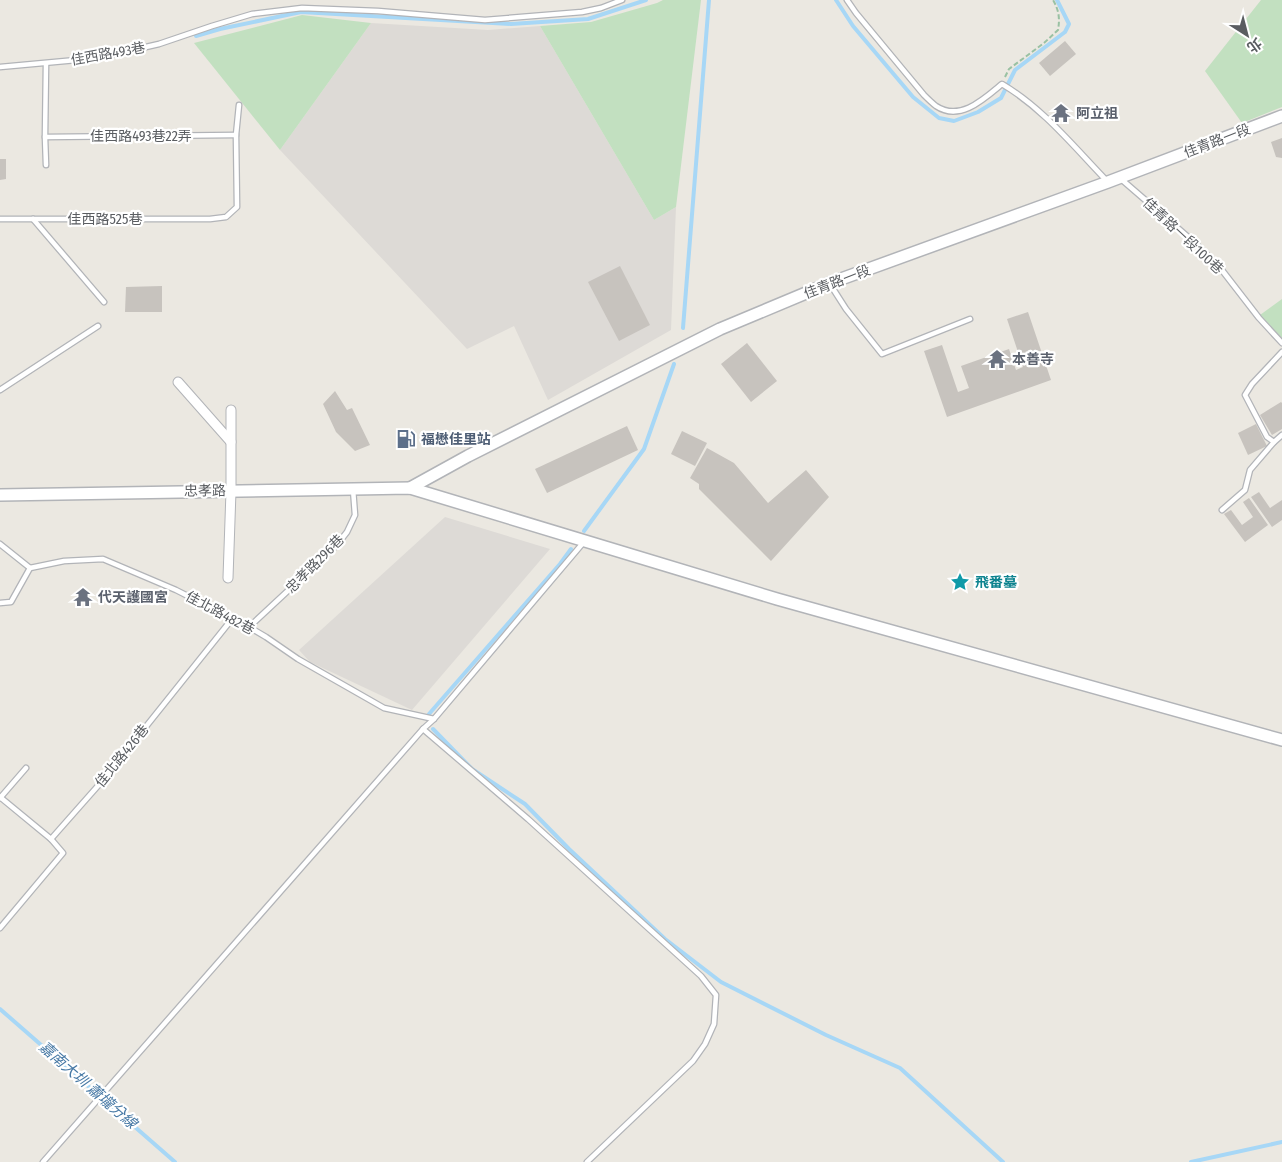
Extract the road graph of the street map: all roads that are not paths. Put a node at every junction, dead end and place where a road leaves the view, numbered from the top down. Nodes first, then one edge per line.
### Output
1 (622, 0) edge
2 (846, 0) edge
3 (46, 64) junction
4 (0, 67) edge
5 (239, 105) dead end
6 (1282, 116) edge
7 (236, 135) junction
8 (45, 137) junction
9 (46, 165) dead end
10 (1120, 178) junction
11 (1108, 182) junction
12 (0, 219) edge
13 (33, 219) junction
14 (830, 284) junction
15 (104, 302) dead end
16 (970, 319) dead end
17 (98, 326) dead end
18 (1282, 343) edge
19 (1282, 352) edge
20 (178, 382) dead end
21 (0, 390) edge
22 (232, 410) dead end
23 (1282, 435) edge
24 (231, 442) junction
25 (1274, 442) junction
26 (410, 488) junction
27 (353, 489) junction
28 (231, 491) junction
29 (0, 495) edge
30 (1222, 510) dead end
31 (584, 542) junction
32 (0, 544) edge
33 (30, 568) junction
34 (228, 578) dead end
35 (0, 603) edge
36 (232, 619) junction
37 (250, 627) junction
38 (434, 719) junction
39 (423, 729) junction
40 (1282, 740) edge
41 (26, 768) dead end
42 (0, 798) edge
43 (51, 839) junction
44 (0, 928) edge
45 (43, 1162) edge
46 (587, 1162) edge

1 - 3 lane, 佳西路493巷
2 - 11 lane
3 - 4 lane, 佳西路493巷
3 - 8 lane
5 - 7 lane, 佳西路525巷
6 - 10 street, 佳青路一段
7 - 8 lane, 佳西路493巷22弄
7 - 13 lane, 佳西路525巷
8 - 9 lane
10 - 11 street, 佳青路一段
10 - 18 lane, 佳青路一段100巷
11 - 14 street, 佳青路一段
12 - 13 lane, 佳西路525巷
13 - 15 lane
14 - 16 lane
14 - 26 street, 佳青路一段
17 - 21 lane
19 - 25 lane
20 - 24 street
22 - 24 street
23 - 25 lane
24 - 28 street
25 - 30 lane
26 - 27 street, 忠孝路
26 - 31 street
27 - 28 street, 忠孝路
27 - 37 lane, 忠孝路296巷
28 - 29 street, 忠孝路
28 - 34 street
31 - 38 lane
31 - 40 street
32 - 33 lane
33 - 35 lane
33 - 36 lane, 佳北路482巷
36 - 37 lane, 佳北路482巷
36 - 43 lane, 佳北路426巷
37 - 38 lane, 佳北路482巷
38 - 39 lane
39 - 45 lane
39 - 46 lane
41 - 42 lane
42 - 43 lane
43 - 44 lane

